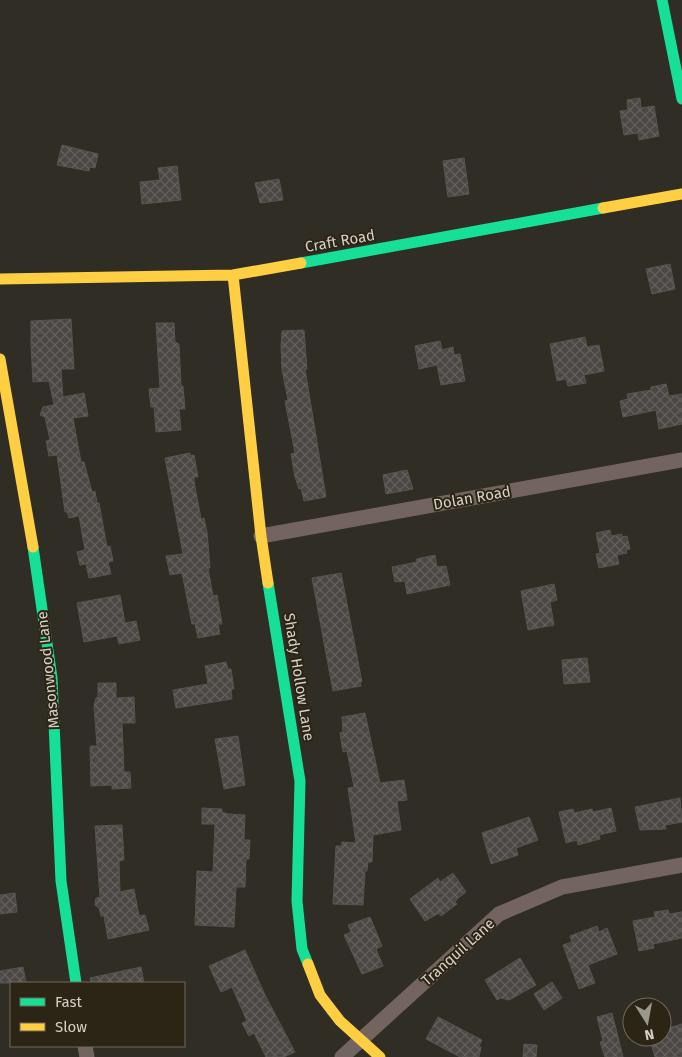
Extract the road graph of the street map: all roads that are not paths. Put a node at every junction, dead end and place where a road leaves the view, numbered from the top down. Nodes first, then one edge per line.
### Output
1 (662, 0) edge
2 (682, 99) edge
3 (682, 194) edge
4 (233, 275) junction
5 (0, 279) edge
6 (0, 358) edge
7 (682, 460) edge
8 (261, 536) junction
9 (682, 865) edge
10 (76, 982) edge
11 (362, 1040) junction
12 (342, 1057) edge
13 (380, 1057) edge

1 - 2 street
3 - 4 street, Craft Road
4 - 5 street, Craft Road
4 - 8 street, Shady Hollow Lane
6 - 10 street, Masonwood Lane
7 - 8 street, Dolan Road
8 - 11 street, Shady Hollow Lane
9 - 11 street, Tranquil Lane
11 - 12 street, Tranquil Lane
11 - 13 street, Shady Hollow Lane

